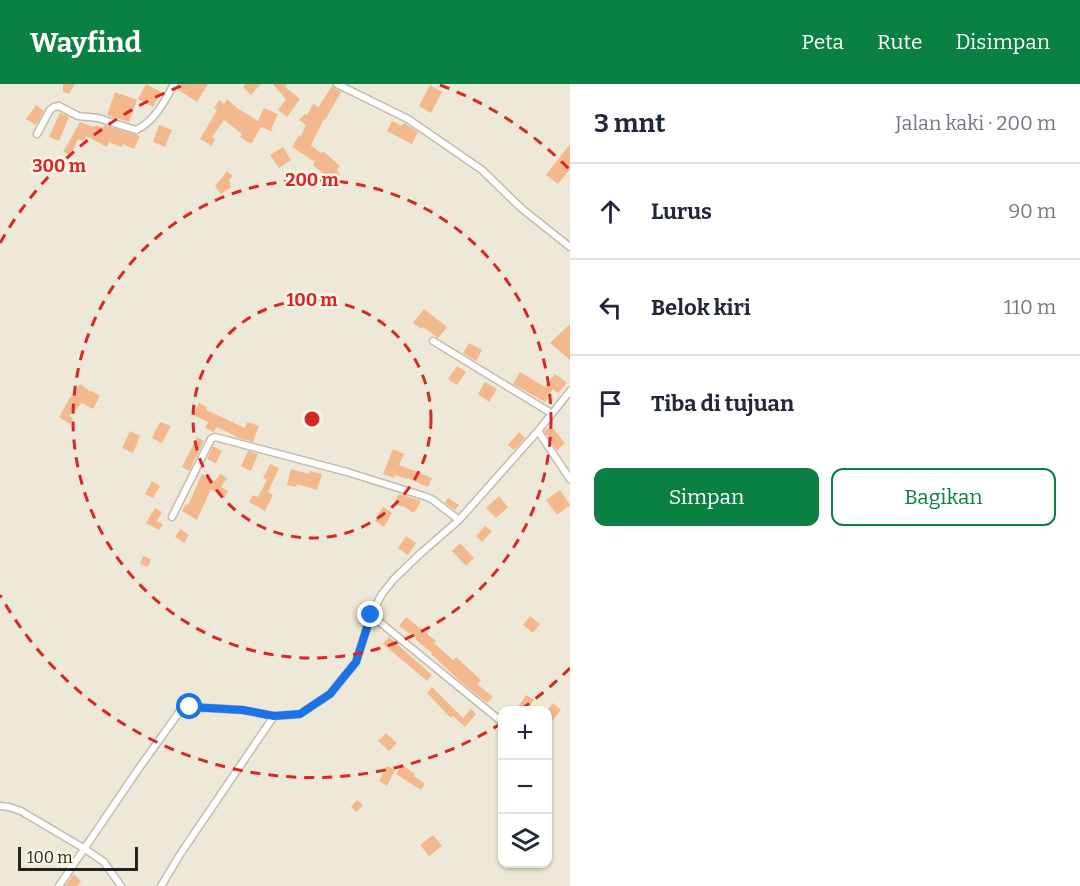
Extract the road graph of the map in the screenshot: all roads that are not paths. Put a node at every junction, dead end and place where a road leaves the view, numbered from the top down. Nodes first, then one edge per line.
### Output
1 (174, 84) edge
2 (337, 84) edge
3 (37, 134) dead end
4 (570, 247) edge
5 (433, 341) dead end
6 (570, 391) edge
7 (551, 413) junction
8 (538, 431) junction
9 (570, 479) edge
10 (172, 516) dead end
11 (459, 520) junction
12 (371, 615) junction
13 (274, 716) junction
14 (498, 719) edge
15 (0, 806) edge
16 (85, 849) junction
17 (59, 886) edge
18 (122, 886) edge
19 (161, 886) edge

1 - 3 street
2 - 4 street
5 - 7 street
6 - 7 street
7 - 8 street
8 - 9 street
8 - 11 street
10 - 11 street
11 - 12 street
12 - 13 street
12 - 14 street
13 - 16 street
13 - 19 street
15 - 16 street
16 - 17 street
16 - 18 street

